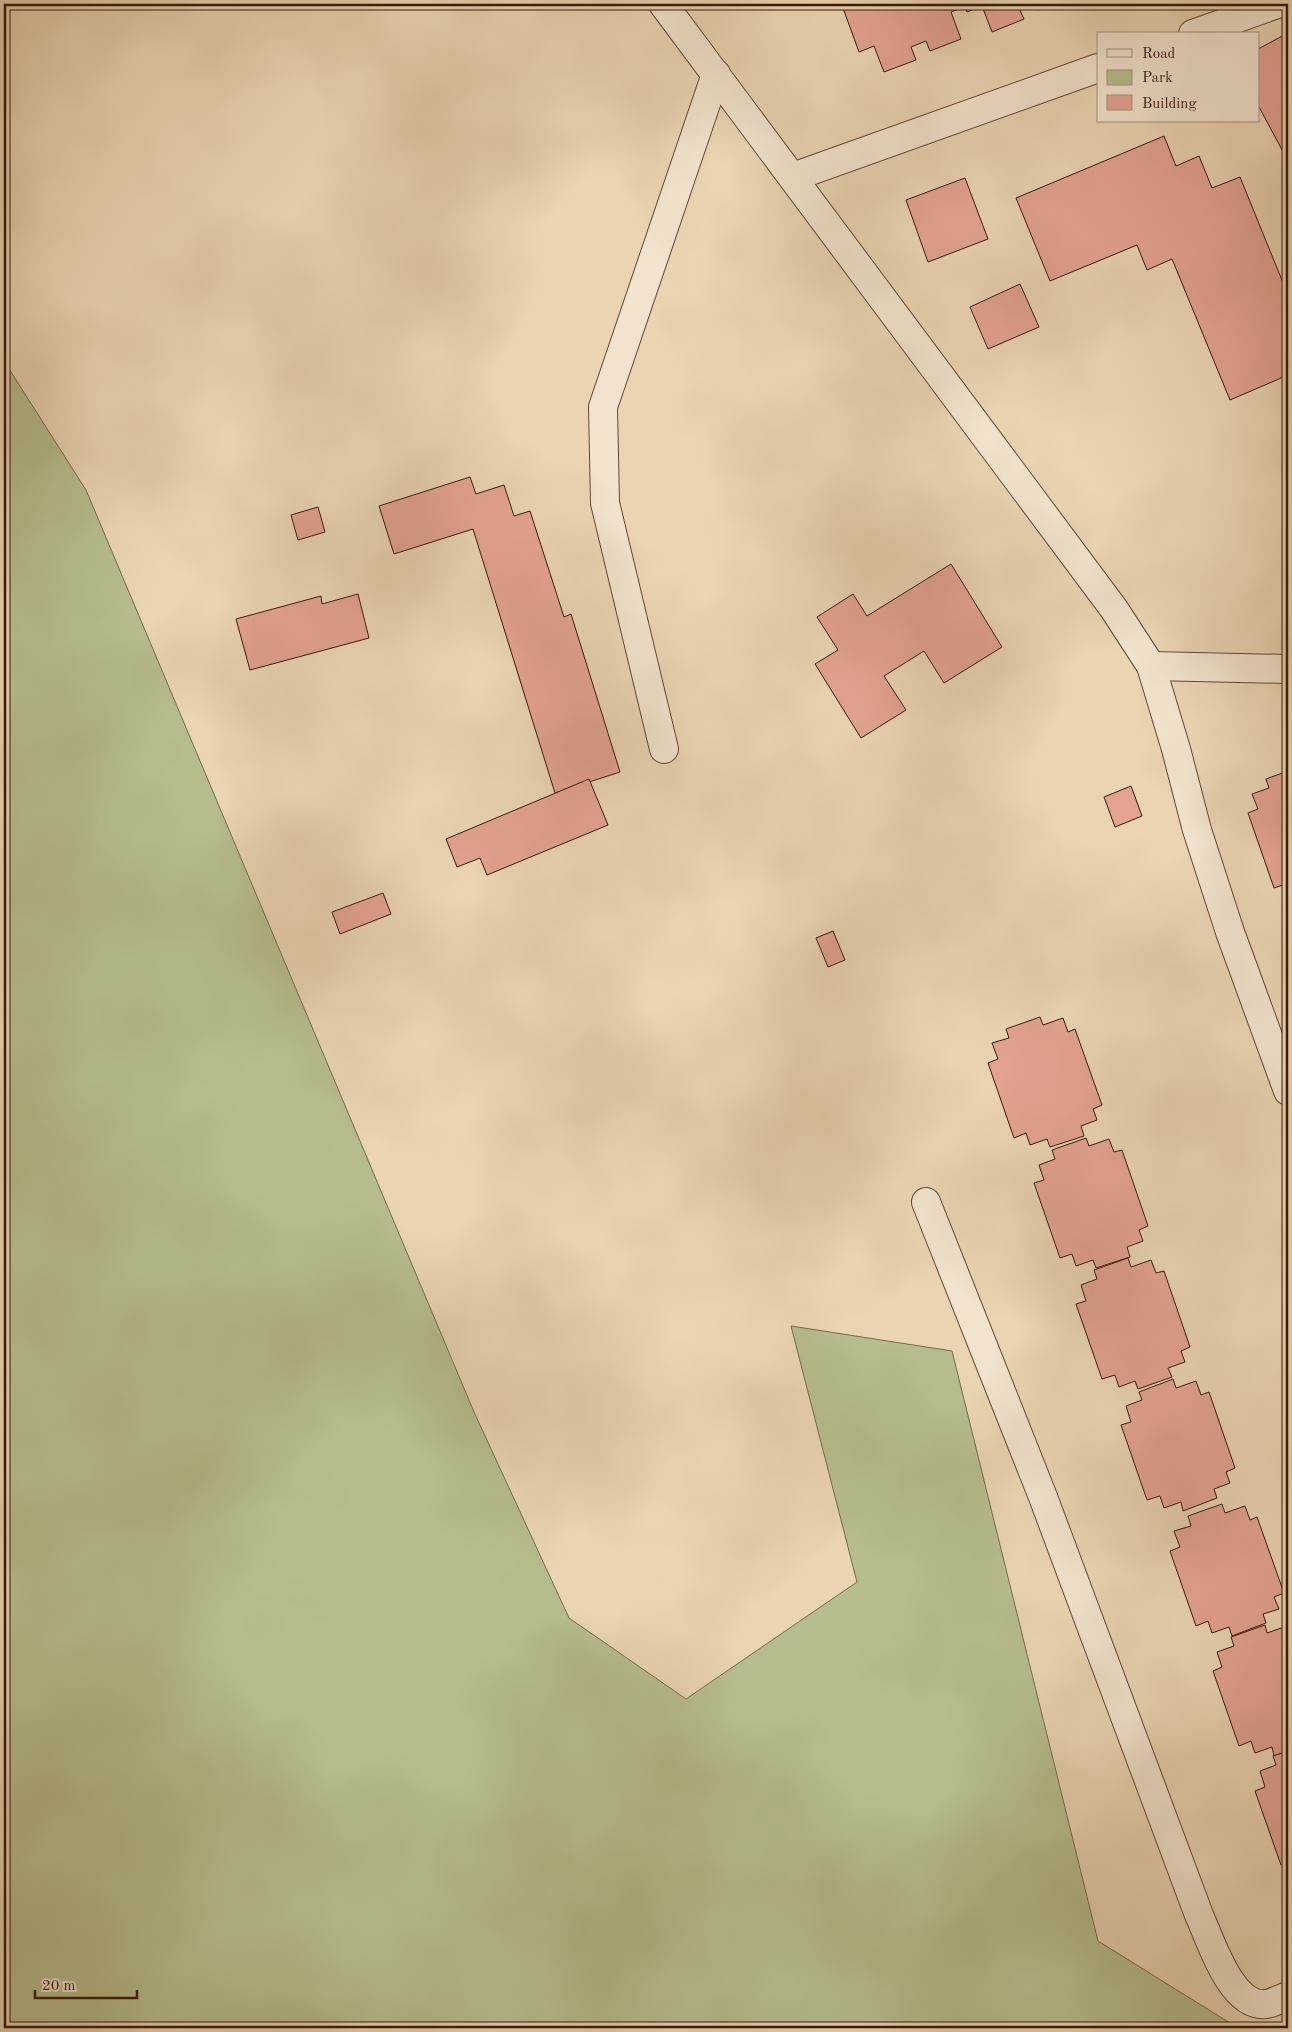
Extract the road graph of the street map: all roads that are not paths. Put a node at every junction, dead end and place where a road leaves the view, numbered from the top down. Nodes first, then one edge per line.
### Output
1 (663, 4) edge
2 (1277, 4) edge
3 (1199, 32) edge
4 (1097, 68) edge
5 (716, 74) junction
6 (793, 177) junction
7 (1151, 666) junction
8 (1288, 669) edge
9 (664, 749) dead end
10 (1288, 1091) edge
11 (926, 1202) dead end
12 (1288, 1996) edge

1 - 5 street
2 - 3 street
4 - 6 street
5 - 6 street
5 - 9 street
6 - 7 street
7 - 8 street
7 - 10 street
11 - 12 street

